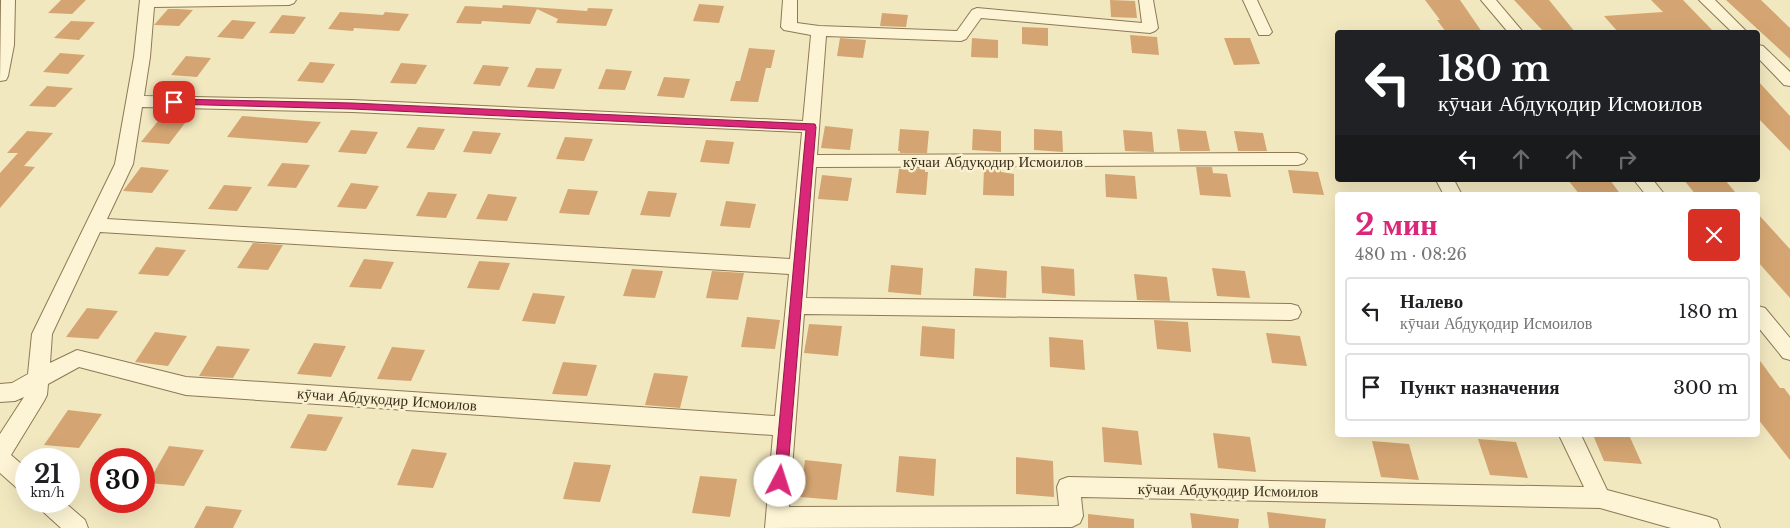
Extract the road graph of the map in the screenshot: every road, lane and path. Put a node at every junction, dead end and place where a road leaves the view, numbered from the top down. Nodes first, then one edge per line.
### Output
1 (8, 0) edge
2 (289, 0) edge
3 (790, 0) edge
4 (1146, 0) edge
5 (1250, 0) edge
6 (1488, 0) edge
7 (1706, 0) edge
8 (147, 2) edge
9 (1514, 30) edge
10 (1738, 30) edge
11 (819, 32) junction
12 (1264, 32) dead end
13 (1760, 52) edge
14 (0, 76) edge
15 (1790, 81) edge
16 (134, 101) junction
17 (811, 127) junction
18 (1298, 159) dead end
19 (808, 162) junction
20 (1645, 182) edge
21 (1653, 192) edge
22 (94, 225) junction
23 (799, 267) junction
24 (796, 306) junction
25 (1291, 312) dead end
26 (1760, 316) edge
27 (1790, 352) edge
28 (39, 378) junction
29 (0, 393) edge
30 (785, 426) junction
31 (1571, 437) edge
32 (0, 454) edge
33 (0, 459) edge
34 (15, 472) edge
35 (1600, 498) junction
36 (60, 513) edge
37 (777, 523) edge
38 (77, 528) edge
39 (1710, 528) edge

1 - 14 street
2 - 8 street
3 - 11 street
4 - 11 street
5 - 12 street
6 - 9 street
7 - 10 street
8 - 16 street
11 - 17 street, кӯчаи Абдуқодир Исмоилов
13 - 15 street
16 - 17 street
16 - 22 street
17 - 19 street, кӯчаи Абдуқодир Исмоилов
18 - 19 street, кӯчаи Абдуқодир Исмоилов
19 - 23 street, кӯчаи Абдуқодир Исмоилов
20 - 21 street
22 - 23 street
22 - 28 street
23 - 24 street, кӯчаи Абдуқодир Исмоилов
24 - 25 street
24 - 30 street, кӯчаи Абдуқодир Исмоилов
26 - 27 street
28 - 29 street, кӯчаи Абдуқодир Исмоилов
28 - 30 street, кӯчаи Абдуқодир Исмоилов
28 - 32 street
30 - 37 street, кӯчаи Абдуқодир Исмоилов
31 - 35 street
33 - 34 street
35 - 37 street, кӯчаи Абдуқодир Исмоилов
35 - 39 street, кӯчаи Абдуқодир Исмоилов
36 - 38 street

